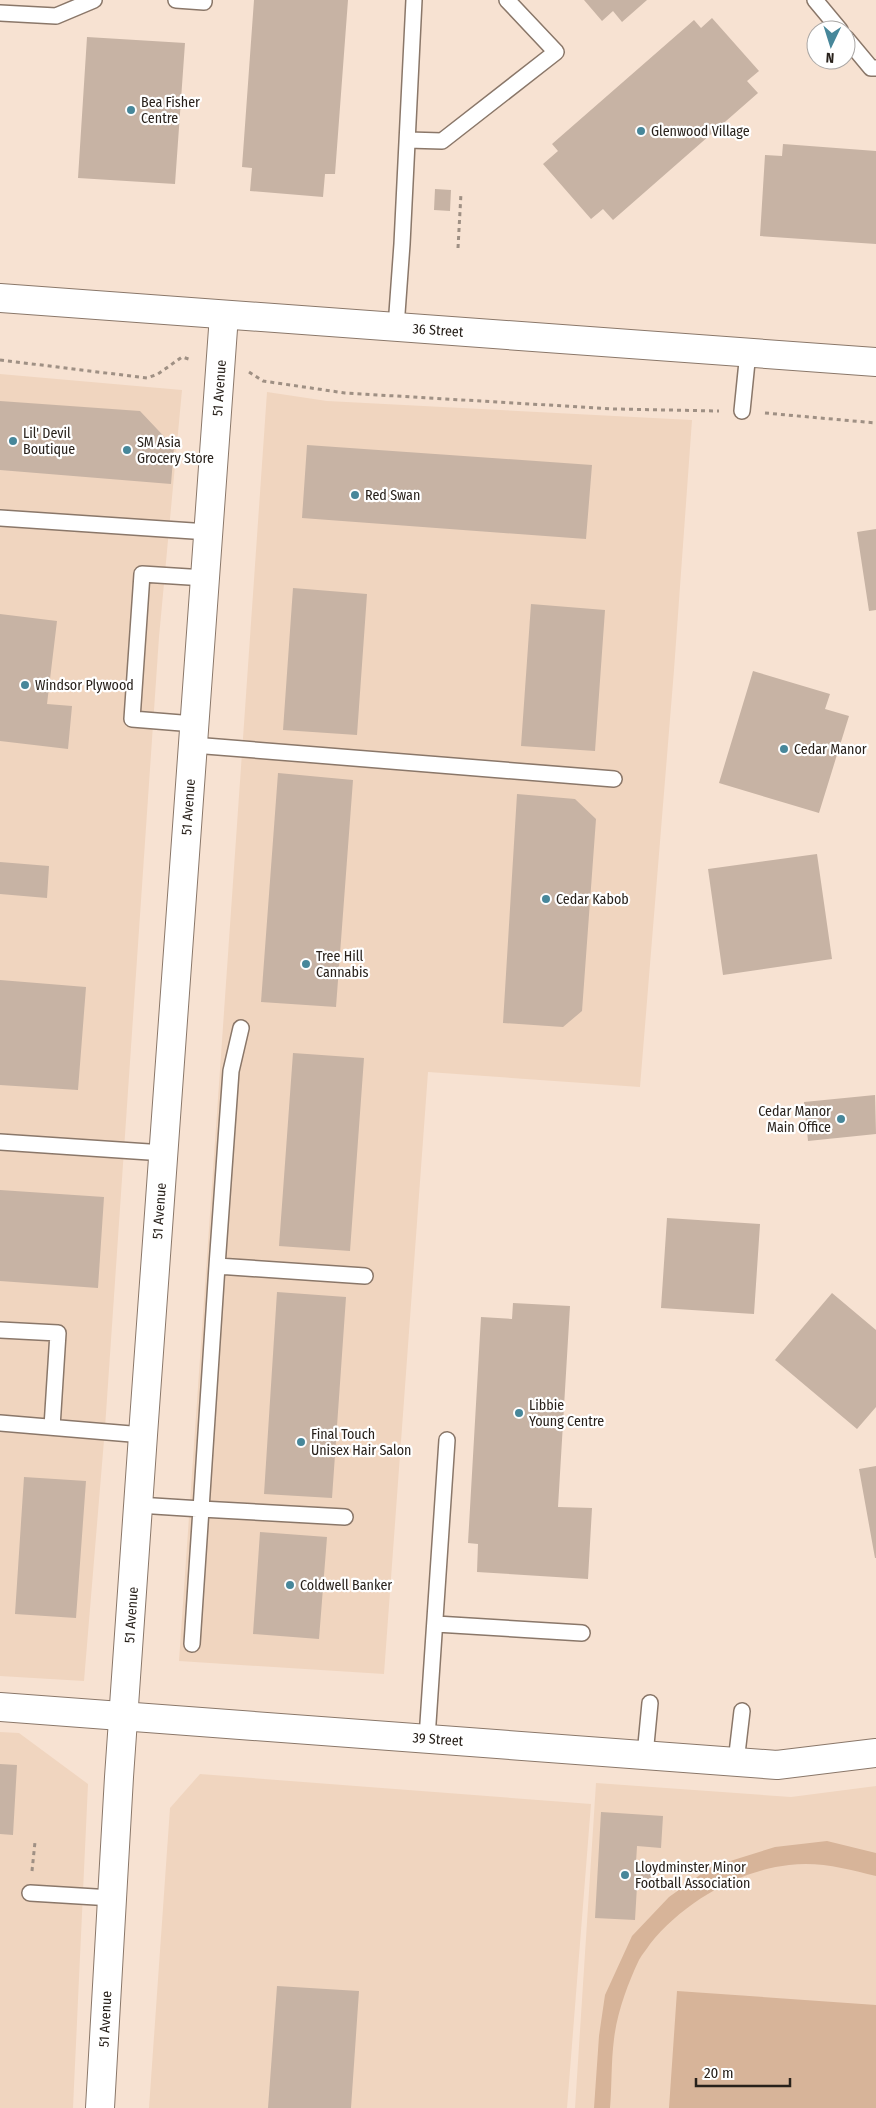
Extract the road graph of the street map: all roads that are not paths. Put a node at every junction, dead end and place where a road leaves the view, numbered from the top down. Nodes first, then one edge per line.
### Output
1 (94, 0) edge
2 (176, 0) edge
3 (204, 0) edge
4 (414, 0) edge
5 (507, 0) edge
6 (815, 0) edge
7 (0, 13) edge
8 (832, 20) edge
9 (856, 50) edge
10 (876, 68) edge
11 (408, 140) junction
12 (0, 298) edge
13 (224, 315) junction
14 (396, 327) junction
15 (748, 352) junction
16 (876, 362) edge
17 (742, 411) dead end
18 (0, 518) edge
19 (208, 532) junction
20 (205, 578) junction
21 (193, 734) junction
22 (614, 779) dead end
23 (241, 1028) dead end
24 (0, 1142) edge
25 (164, 1153) junction
26 (218, 1266) junction
27 (365, 1276) dead end
28 (0, 1330) edge
29 (0, 1423) edge
30 (52, 1427) junction
31 (143, 1435) junction
32 (447, 1440) dead end
33 (138, 1505) junction
34 (201, 1509) junction
35 (345, 1517) dead end
36 (436, 1624) junction
37 (582, 1633) dead end
38 (192, 1644) dead end
39 (650, 1703) dead end
40 (0, 1707) edge
41 (742, 1711) dead end
42 (124, 1715) junction
43 (428, 1738) junction
44 (876, 1752) edge
45 (645, 1755) junction
46 (736, 1762) junction
47 (30, 1893) dead end
48 (112, 1898) junction
49 (100, 2108) edge

1 - 7 lane
2 - 3 lane
4 - 11 lane
5 - 11 lane
6 - 8 lane
9 - 10 lane
11 - 14 lane
12 - 13 street, 36 Street
13 - 14 street, 36 Street
13 - 19 street, 51 Avenue
14 - 15 street, 36 Street
15 - 16 street, 36 Street
15 - 17 lane
18 - 19 lane
19 - 20 street, 51 Avenue
20 - 21 street, 51 Avenue
20 - 21 lane
21 - 22 lane
21 - 25 street, 51 Avenue
23 - 26 lane
24 - 25 lane
25 - 31 street, 51 Avenue
26 - 27 lane
26 - 34 lane
28 - 30 lane
29 - 30 lane
30 - 31 lane
31 - 33 street, 51 Avenue
32 - 36 lane
33 - 34 lane
33 - 42 street, 51 Avenue
34 - 35 lane
34 - 38 lane
36 - 37 lane
36 - 43 lane
39 - 45 lane
40 - 42 street, 39 Street
41 - 46 lane
42 - 43 street, 39 Street
42 - 48 street, 51 Avenue
43 - 45 street, 39 Street
44 - 46 street, 39 Street
45 - 46 street, 39 Street
47 - 48 lane
48 - 49 street, 51 Avenue

